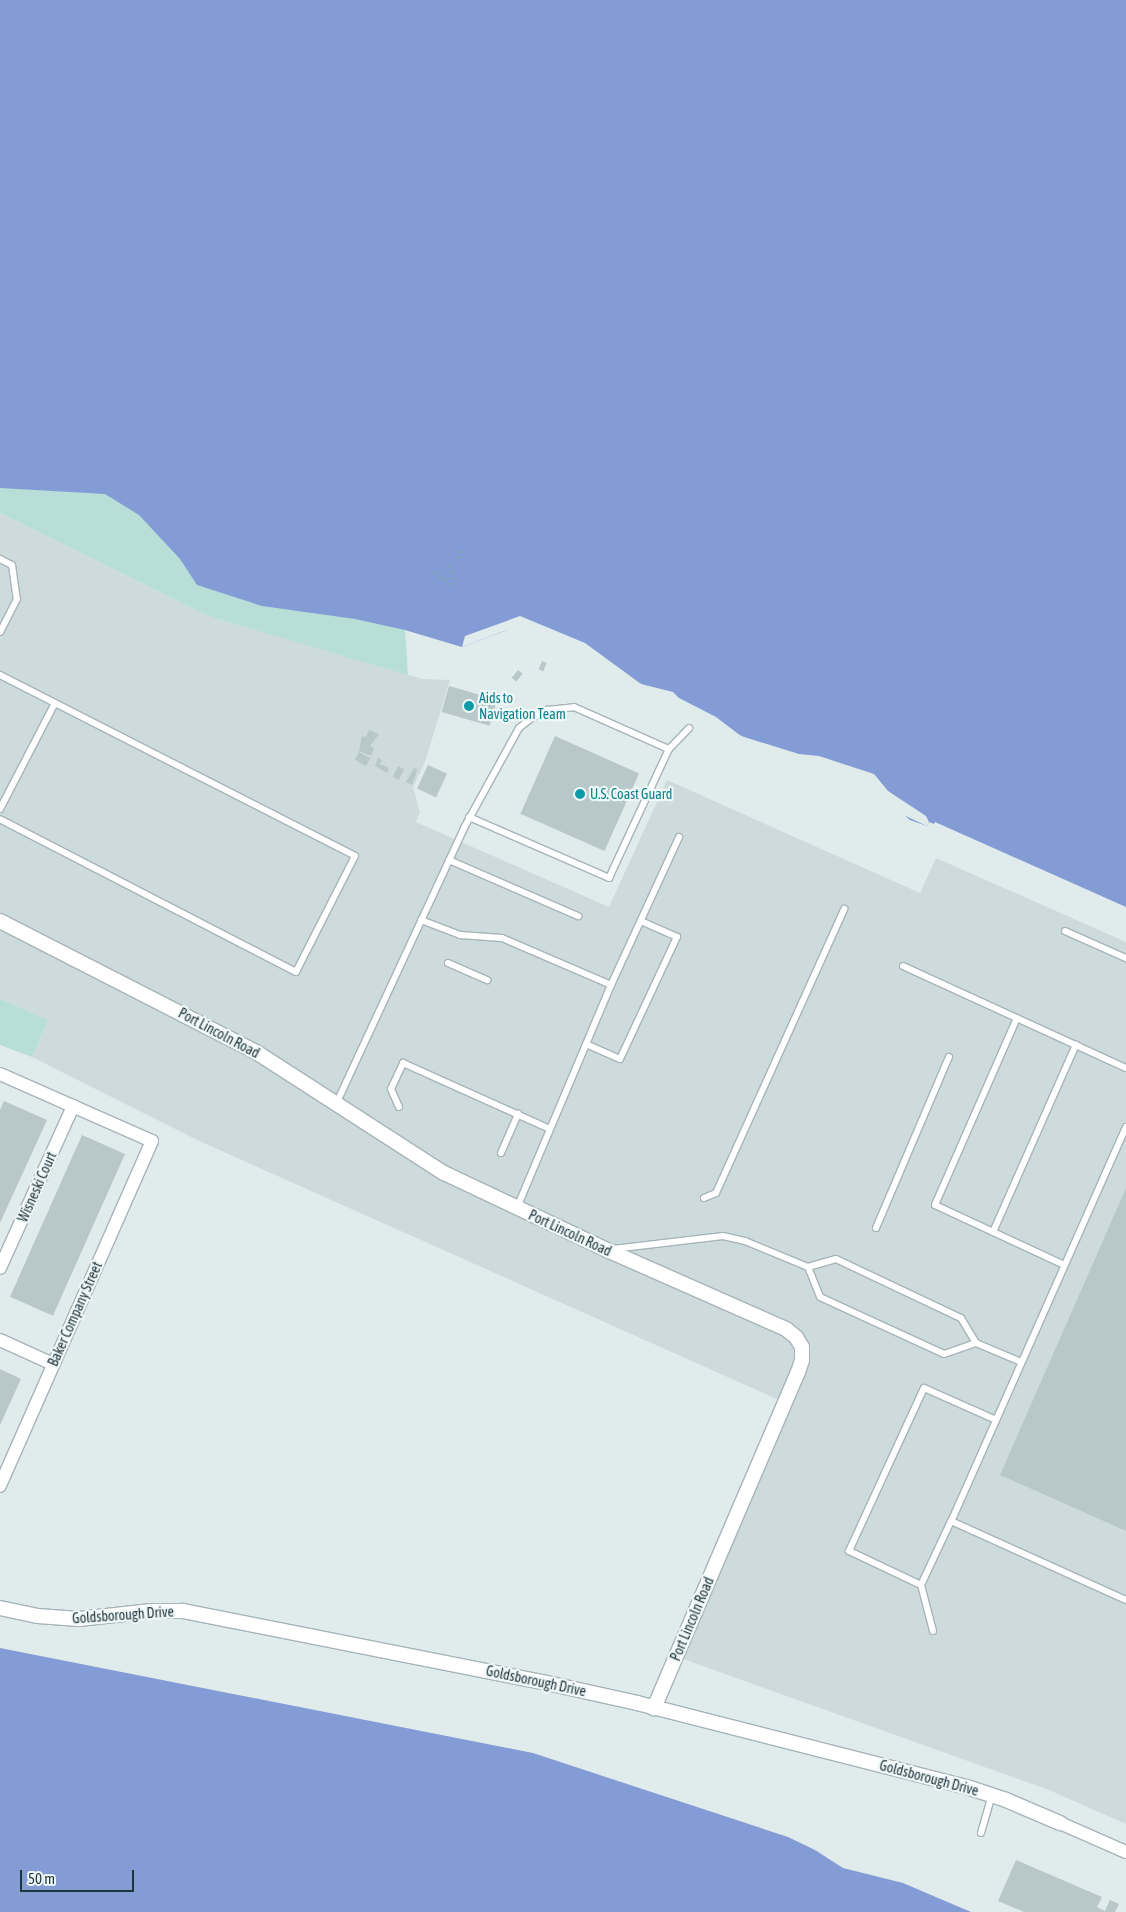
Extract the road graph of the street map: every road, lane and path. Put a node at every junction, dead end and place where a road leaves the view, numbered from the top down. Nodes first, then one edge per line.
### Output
1 (462, 551) dead end
2 (458, 558) dead end
3 (0, 559) edge
4 (450, 565) dead end
5 (434, 572) dead end
6 (0, 632) edge
7 (0, 675) edge
8 (55, 703) junction
9 (689, 728) dead end
10 (669, 749) junction
11 (0, 809) edge
12 (470, 817) junction
13 (0, 819) edge
14 (679, 837) dead end
15 (449, 860) junction
16 (844, 909) dead end
17 (578, 916) dead end
18 (421, 920) junction
19 (0, 921) edge
20 (641, 921) junction
21 (1065, 931) dead end
22 (1126, 958) edge
23 (448, 963) dead end
24 (902, 966) dead end
25 (487, 980) dead end
26 (611, 985) junction
27 (1017, 1018) junction
28 (586, 1044) junction
29 (1076, 1045) junction
30 (949, 1057) dead end
31 (1126, 1068) edge
32 (0, 1074) edge
33 (337, 1102) junction
34 (73, 1106) junction
35 (399, 1108) dead end
36 (518, 1114) junction
37 (1126, 1127) edge
38 (550, 1129) junction
39 (502, 1153) dead end
40 (704, 1198) dead end
41 (516, 1208) junction
42 (876, 1228) dead end
43 (993, 1232) junction
44 (606, 1250) junction
45 (1064, 1265) junction
46 (808, 1267) junction
47 (0, 1268) edge
48 (0, 1340) edge
49 (976, 1343) junction
50 (1021, 1362) junction
51 (53, 1364) junction
52 (996, 1420) junction
53 (0, 1486) edge
54 (951, 1521) junction
55 (921, 1585) junction
56 (1126, 1600) edge
57 (0, 1608) edge
58 (933, 1631) dead end
59 (654, 1708) junction
60 (992, 1795) junction
61 (1060, 1823) joint
62 (981, 1833) dead end
63 (1126, 1852) edge

1 - 2 path
3 - 6 lane
4 - 5 path
7 - 8 lane
8 - 11 lane
8 - 13 lane
9 - 10 lane
10 - 12 lane
10 - 12 lane
12 - 15 lane
14 - 20 lane
15 - 17 lane
15 - 18 lane
16 - 40 lane
18 - 26 lane
18 - 33 lane
19 - 33 street, Port Lincoln Road
20 - 26 lane
20 - 28 lane
21 - 22 lane
23 - 25 lane
24 - 27 lane
26 - 28 lane
27 - 29 lane
27 - 43 lane
28 - 38 lane
29 - 31 lane
29 - 43 lane
30 - 42 lane
32 - 34 street
33 - 41 street, Port Lincoln Road
34 - 47 street, Wisneski Court
34 - 51 street, Baker Company Street
35 - 36 lane
36 - 38 lane
36 - 39 lane
37 - 45 lane
38 - 41 lane
41 - 44 street, Port Lincoln Road
43 - 45 lane
44 - 46 lane
44 - 59 street, Port Lincoln Road
45 - 50 lane
46 - 49 lane
46 - 49 lane
48 - 51 street
49 - 50 lane
50 - 52 lane
51 - 53 street, Baker Company Street
52 - 54 lane
52 - 55 lane
54 - 55 lane
54 - 56 lane
55 - 58 lane
57 - 59 street, Goldsborough Drive
59 - 60 street, Goldsborough Drive
60 - 61 street, Goldsborough Drive
60 - 62 lane
61 - 63 street

